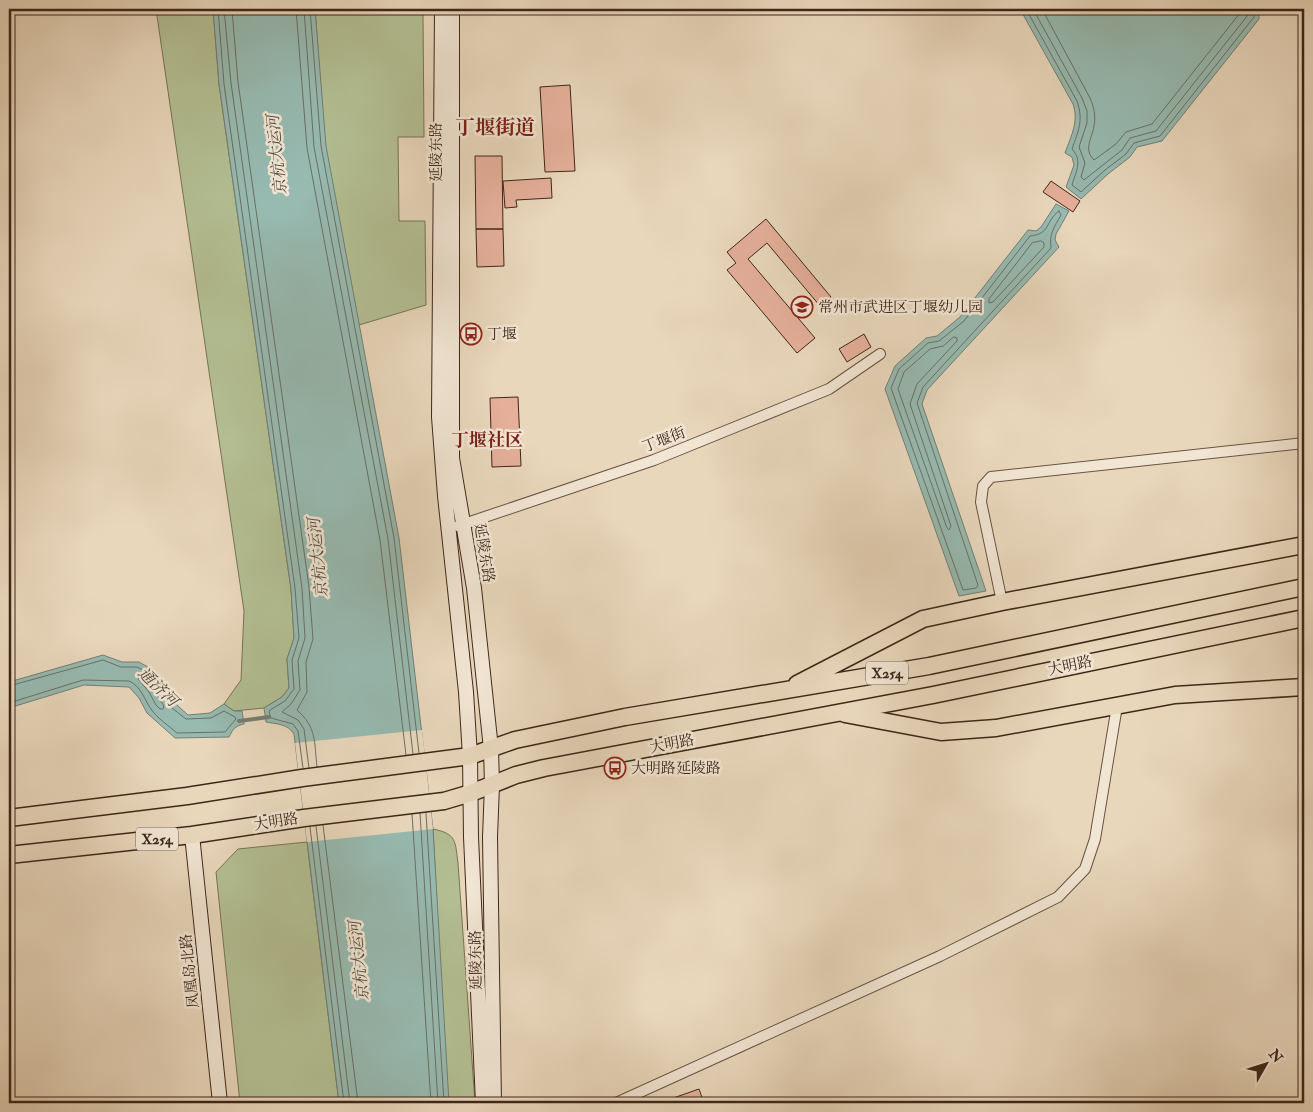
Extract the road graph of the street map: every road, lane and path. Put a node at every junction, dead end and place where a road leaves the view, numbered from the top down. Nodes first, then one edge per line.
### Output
1 (442, 9) edge
2 (452, 9) edge
3 (880, 354) dead end
4 (1304, 442) edge
5 (462, 524) junction
6 (448, 530) junction
7 (1304, 545) edge
8 (1304, 587) edge
9 (1002, 602) junction
10 (1304, 618) edge
11 (1304, 687) edge
12 (782, 692) junction
13 (1117, 706) junction
14 (835, 712) junction
15 (492, 749) junction
16 (470, 756) junction
17 (492, 785) junction
18 (471, 793) junction
19 (9, 818) edge
20 (192, 835) junction
21 (9, 855) edge
22 (220, 1103) edge
23 (483, 1103) edge
24 (494, 1103) edge
25 (616, 1103) edge

1 - 6 main road, 延陵东路
2 - 5 main road, 延陵东路
3 - 5 street, 丁堰街
4 - 9 street
5 - 6 street, 丁堰街
5 - 15 main road, 延陵东路
6 - 16 main road, 延陵东路
7 - 9 main road
8 - 12 main road, 大明路 / X254
9 - 12 main road
10 - 14 main road, 大明路 / X254
11 - 13 main road
12 - 15 main road, 大明路 / X254
13 - 14 main road
13 - 25 street
14 - 17 main road, 大明路 / X254
15 - 16 main road, 大明路 / X254
15 - 17 main road, 延陵东路
16 - 18 main road, 延陵东路
16 - 19 main road, 大明路 / X254
17 - 18 main road, 大明路 / X254
17 - 24 main road, 延陵东路
18 - 20 main road, 大明路 / X254
18 - 23 main road, 延陵东路
20 - 21 main road, 大明路 / X254
20 - 22 main road, 凤凰岛北路

